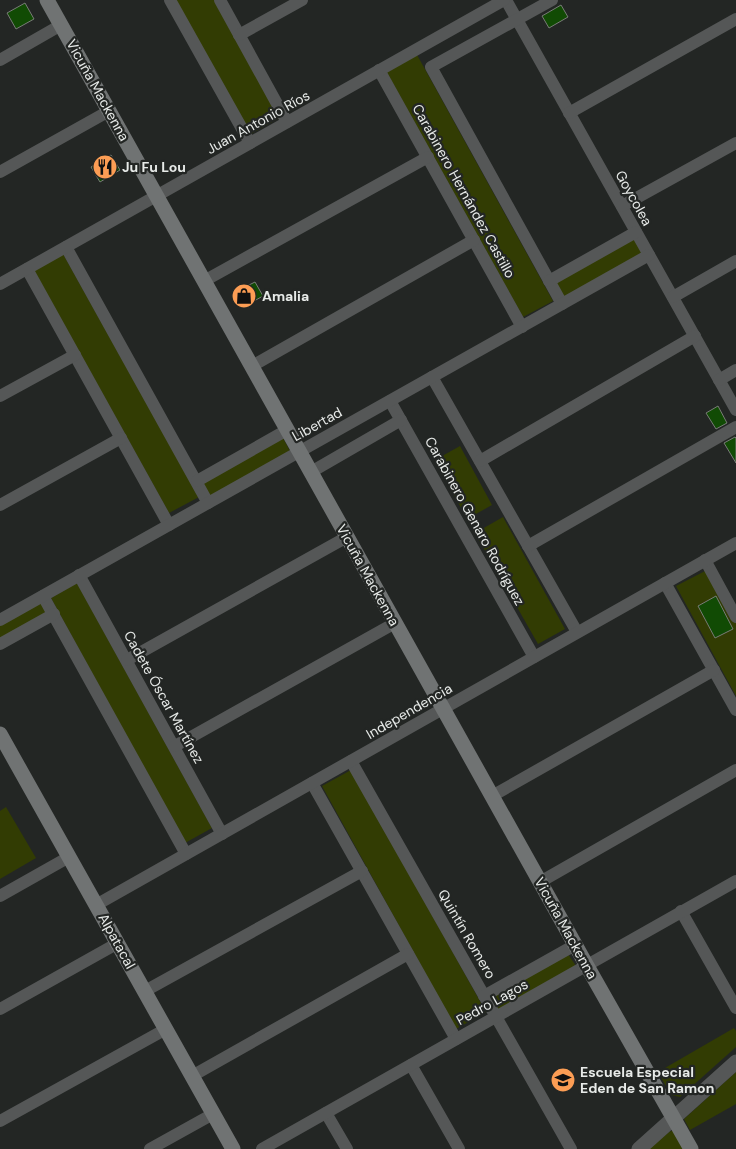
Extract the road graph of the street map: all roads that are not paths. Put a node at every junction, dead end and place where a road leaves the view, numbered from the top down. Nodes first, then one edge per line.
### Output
1 (47, 0) edge
2 (170, 0) edge
3 (220, 0) edge
4 (302, 0) edge
5 (505, 0) edge
6 (552, 0) edge
7 (736, 19) edge
8 (517, 20) junction
9 (61, 25) junction
10 (239, 35) junction
11 (0, 60) edge
12 (379, 70) junction
13 (109, 110) junction
14 (569, 113) junction
15 (287, 122) junction
16 (250, 143) junction
17 (736, 143) edge
18 (428, 157) junction
19 (0, 172) edge
20 (157, 196) junction
21 (622, 206) junction
22 (636, 232) junction
23 (474, 240) junction
24 (66, 247) junction
25 (649, 255) junction
26 (736, 261) edge
27 (27, 269) junction
28 (204, 281) junction
29 (549, 281) junction
30 (0, 284) edge
31 (673, 297) junction
32 (562, 304) junction
33 (522, 326) junction
34 (695, 336) junction
35 (75, 355) junction
36 (252, 366) junction
37 (736, 370) edge
38 (432, 377) junction
39 (719, 380) junction
40 (0, 396) edge
41 (390, 400) junction
42 (736, 410) edge
43 (402, 420) junction
44 (736, 427) edge
45 (287, 430) junction
46 (121, 438) junction
47 (299, 452) junction
48 (480, 461) junction
49 (311, 472) junction
50 (197, 481) junction
51 (208, 503) junction
52 (0, 505) edge
53 (169, 525) junction
54 (347, 537) junction
55 (736, 542) edge
56 (528, 546) junction
57 (705, 560) junction
58 (79, 575) junction
59 (665, 583) junction
60 (44, 596) junction
61 (54, 614) junction
62 (736, 617) edge
63 (0, 620) edge
64 (395, 623) junction
65 (577, 632) junction
66 (0, 644) edge
67 (534, 657) junction
68 (127, 660) junction
69 (714, 670) junction
70 (443, 708) junction
71 (736, 710) edge
72 (0, 734) edge
73 (175, 746) junction
74 (351, 761) junction
75 (736, 770) edge
76 (312, 782) junction
77 (492, 796) junction
78 (222, 834) junction
79 (186, 854) junction
80 (69, 857) junction
81 (362, 871) junction
82 (736, 881) edge
83 (540, 882) junction
84 (0, 896) edge
85 (96, 905) junction
86 (682, 911) junction
87 (118, 943) junction
88 (575, 945) junction
89 (408, 954) junction
90 (587, 966) junction
91 (145, 991) junction
92 (484, 996) junction
93 (0, 1008) edge
94 (736, 1008) edge
95 (496, 1017) junction
96 (166, 1029) junction
97 (456, 1039) junction
98 (736, 1062) edge
99 (411, 1065) junction
100 (192, 1076) junction
101 (326, 1113) junction
102 (213, 1114) junction
103 (674, 1118) junction
104 (0, 1121) edge
105 (150, 1149) edge
106 (233, 1149) edge
107 (262, 1149) edge
108 (347, 1149) edge
109 (459, 1149) edge
110 (571, 1149) edge
111 (639, 1149) edge
112 (691, 1149) edge

1 - 9 main road, Vicuña Mackenna
2 - 16 street
3 - 10 street
4 - 10 street
5 - 8 street, Goycolea
5 - 12 street, Juan Antonio Ríos
6 - 8 street
7 - 14 street
8 - 14 street, Goycolea
8 - 29 street
9 - 11 street
9 - 13 main road, Vicuña Mackenna
10 - 15 street
12 - 15 street, Juan Antonio Ríos
12 - 18 street, Carabinero Hernández Castillo
13 - 19 street
13 - 20 main road, Vicuña Mackenna
14 - 21 street, Goycolea
15 - 16 street, Juan Antonio Ríos
16 - 20 street, Juan Antonio Ríos
17 - 21 street
18 - 23 street, Carabinero Hernández Castillo
18 - 28 street
20 - 24 street, Juan Antonio Ríos
20 - 28 main road, Vicuña Mackenna
21 - 22 street, Goycolea
22 - 25 street, Goycolea
22 - 29 street
23 - 33 street, Carabinero Hernández Castillo
23 - 36 street
24 - 27 street, Juan Antonio Ríos
24 - 50 street
25 - 31 street, Goycolea
25 - 32 street, Libertad
26 - 31 street
27 - 30 street, Juan Antonio Ríos
27 - 35 street
28 - 36 main road, Vicuña Mackenna
29 - 32 street
31 - 34 street, Goycolea
32 - 33 street, Libertad
33 - 38 street, Libertad
34 - 39 street, Goycolea
34 - 48 street
35 - 40 street
35 - 46 street
36 - 45 main road, Vicuña Mackenna
37 - 39 street
38 - 41 street, Libertad
38 - 48 street
39 - 42 street, Goycolea
41 - 43 street, Carabinero Genaro Rodríguez
41 - 47 street, Libertad
43 - 49 street
43 - 67 street, Carabinero Genaro Rodríguez
44 - 56 street
45 - 47 main road, Vicuña Mackenna
45 - 50 street, Libertad
46 - 52 street
46 - 53 street
47 - 49 main road, Vicuña Mackenna
47 - 51 street, Libertad
48 - 56 street
49 - 54 main road, Vicuña Mackenna
50 - 51 street
51 - 53 street, Libertad
53 - 58 street, Libertad
54 - 64 main road, Vicuña Mackenna
54 - 68 street
55 - 57 street, Independencia
56 - 65 street
57 - 59 street, Independencia
57 - 62 street
58 - 60 street, Libertad
58 - 68 street, Cadete Óscar Martínez
59 - 65 street, Independencia
59 - 69 street
60 - 61 street
60 - 63 street, Libertad
61 - 66 street
61 - 79 street
64 - 70 main road, Vicuña Mackenna
64 - 73 street
65 - 67 street, Independencia
67 - 70 street, Independencia
68 - 73 street, Cadete Óscar Martínez
69 - 71 street
69 - 77 street
70 - 74 street, Independencia
70 - 77 main road, Vicuña Mackenna
72 - 80 main road, Alpatacal
73 - 78 street, Cadete Óscar Martínez
74 - 76 street, Independencia
74 - 92 street, Quintín Romero
75 - 83 street
76 - 78 street, Independencia
76 - 81 street
77 - 83 main road, Vicuña Mackenna
78 - 79 street, Independencia
79 - 85 street, Independencia
80 - 84 street
80 - 85 main road, Alpatacal
81 - 89 street
81 - 91 street
82 - 86 street, Pedro Lagos
83 - 88 main road, Vicuña Mackenna
85 - 87 main road, Alpatacal
86 - 90 street, Pedro Lagos
86 - 94 street
87 - 91 main road, Alpatacal
87 - 93 street
88 - 90 main road, Vicuña Mackenna
88 - 92 street, Pedro Lagos
89 - 97 street
89 - 100 street
90 - 95 street, Pedro Lagos
90 - 103 main road, Vicuña Mackenna
91 - 96 main road, Alpatacal
92 - 95 street, Quintín Romero
95 - 97 street, Pedro Lagos
95 - 110 street, Quintín Romero
96 - 100 main road, Alpatacal
96 - 104 street
97 - 99 street, Pedro Lagos
98 - 103 street
99 - 101 street, Pedro Lagos
99 - 109 street
100 - 102 main road, Alpatacal
101 - 107 street, Pedro Lagos
101 - 108 street
102 - 105 street
102 - 106 main road, Alpatacal
103 - 111 street
103 - 112 main road, Vicuña Mackenna

